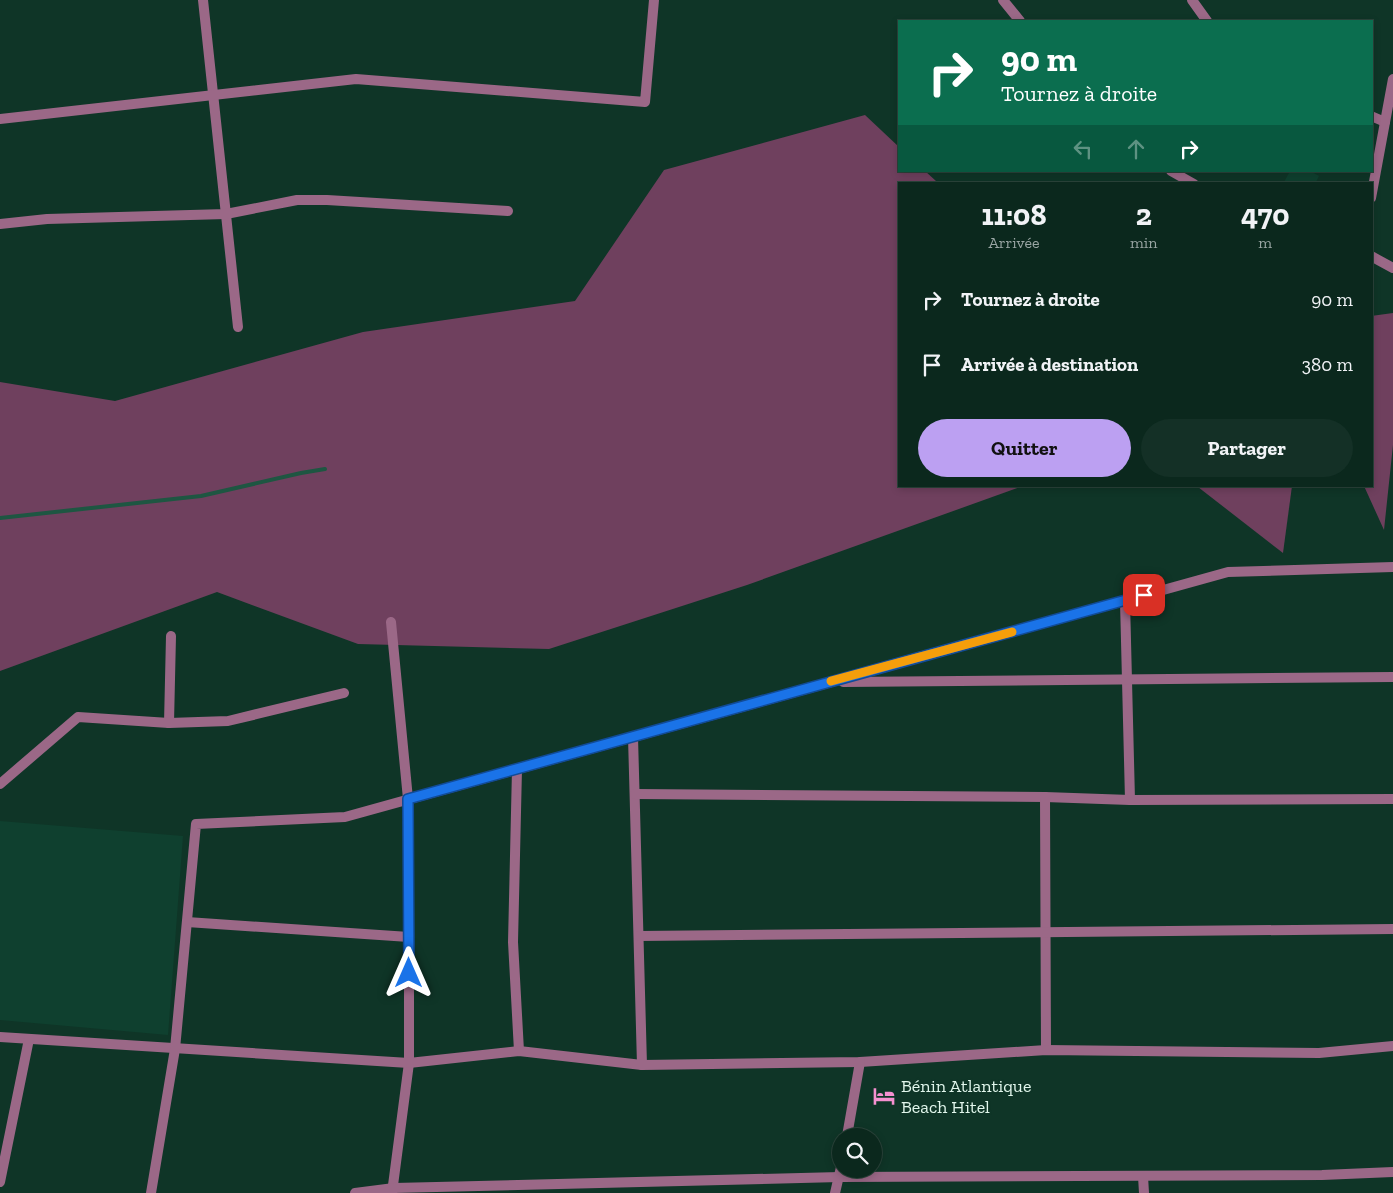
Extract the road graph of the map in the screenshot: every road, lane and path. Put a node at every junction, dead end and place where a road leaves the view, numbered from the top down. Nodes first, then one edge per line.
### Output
1 (203, 0) edge
2 (654, 0) edge
3 (1003, 0) edge
4 (1192, 0) edge
5 (1019, 20) edge
6 (1206, 20) edge
7 (1393, 79) edge
8 (214, 95) junction
9 (1373, 117) edge
10 (0, 119) edge
11 (1385, 122) junction
12 (1174, 172) edge
13 (1191, 182) edge
14 (1373, 187) edge
15 (508, 210) dead end
16 (226, 214) junction
17 (0, 224) edge
18 (1373, 257) edge
19 (1393, 268) edge
20 (238, 327) dead end
21 (1393, 567) edge
22 (1125, 600) junction
23 (391, 622) dead end
24 (171, 636) dead end
25 (1393, 677) edge
26 (1127, 679) junction
27 (829, 682) junction
28 (344, 693) dead end
29 (169, 723) junction
30 (633, 737) junction
31 (517, 769) junction
32 (0, 784) edge
33 (635, 794) junction
34 (1045, 797) junction
35 (408, 799) junction
36 (1393, 799) edge
37 (1130, 800) junction
38 (187, 922) junction
39 (1393, 929) edge
40 (1046, 932) junction
41 (639, 936) junction
42 (409, 937) junction
43 (0, 1037) edge
44 (29, 1039) junction
45 (1393, 1046) edge
46 (176, 1049) junction
47 (1046, 1050) junction
48 (519, 1051) junction
49 (860, 1062) junction
50 (409, 1063) junction
51 (642, 1065) junction
52 (848, 1128) edge
53 (832, 1172) edge
54 (1393, 1172) edge
55 (882, 1173) edge
56 (1143, 1176) junction
57 (839, 1178) edge
58 (0, 1182) edge
59 (393, 1191) edge
60 (151, 1193) edge
61 (355, 1193) edge
62 (836, 1193) edge
63 (1144, 1193) edge

1 - 8 street
2 - 8 street
3 - 5 street
4 - 6 street
7 - 11 street
8 - 10 street
8 - 16 street
9 - 11 street
11 - 14 street
12 - 13 street
15 - 16 street
16 - 17 street
16 - 20 street
18 - 19 street
21 - 22 street
22 - 26 street
22 - 27 street
23 - 35 street
24 - 29 street
25 - 26 street
26 - 27 street
26 - 37 street
27 - 30 street
28 - 29 street
29 - 32 street
30 - 31 street
30 - 33 street
31 - 35 street
31 - 48 street
33 - 34 street
33 - 41 street
34 - 37 street
34 - 40 street
35 - 38 street
35 - 42 street
36 - 37 street
38 - 42 street
38 - 46 street
39 - 40 street
40 - 41 street
40 - 47 street
41 - 51 street
42 - 50 street
43 - 44 street
44 - 46 street
44 - 58 street
45 - 47 street
46 - 50 street
46 - 60 street
47 - 49 street
48 - 50 street
48 - 51 street
49 - 51 street
49 - 52 street
50 - 59 street
53 - 59 street
54 - 56 street
55 - 56 street
56 - 63 street
57 - 62 street
59 - 61 street

